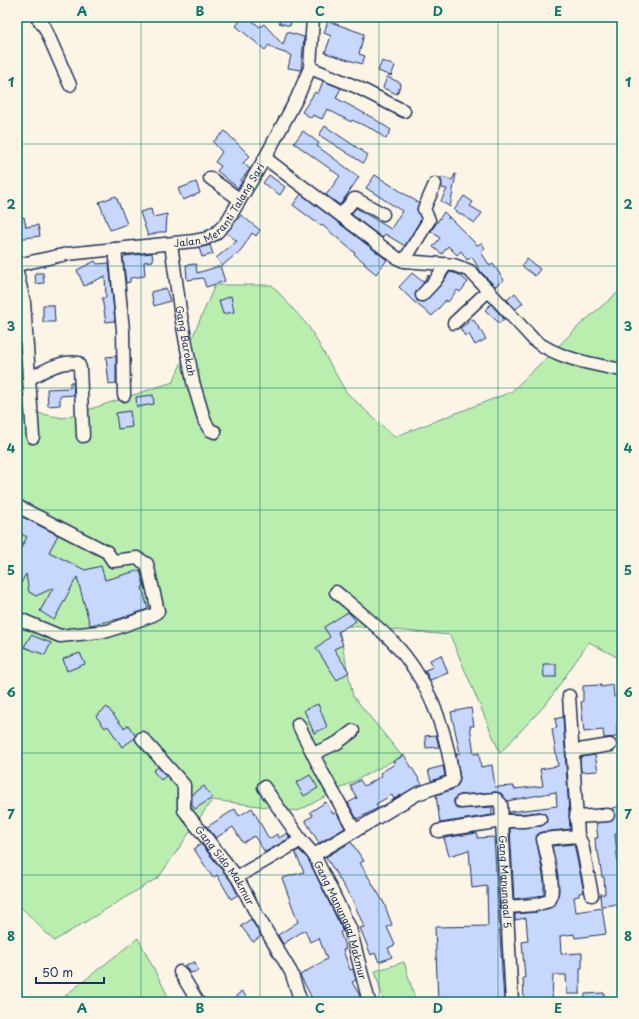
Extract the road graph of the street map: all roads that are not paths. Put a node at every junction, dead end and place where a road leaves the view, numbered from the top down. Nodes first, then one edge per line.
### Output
1 (37, 17) edge
2 (313, 17) edge
3 (310, 68) junction
4 (70, 85) dead end
5 (404, 111) dead end
6 (265, 158) junction
7 (210, 178) dead end
8 (435, 184) dead end
9 (239, 199) junction
10 (382, 214) dead end
11 (341, 215) junction
12 (171, 244) junction
13 (115, 249) junction
14 (404, 260) junction
15 (446, 264) junction
16 (17, 265) edge
17 (17, 272) edge
18 (489, 290) junction
19 (422, 295) dead end
20 (454, 324) dead end
21 (622, 370) edge
22 (29, 379) junction
23 (124, 395) dead end
24 (215, 432) dead end
25 (83, 436) dead end
26 (33, 437) dead end
27 (17, 506) edge
28 (336, 592) dead end
29 (17, 618) edge
30 (569, 696) dead end
31 (298, 724) dead end
32 (353, 731) dead end
33 (142, 738) dead end
34 (610, 745) dead end
35 (574, 751) junction
36 (313, 754) junction
37 (264, 787) dead end
38 (461, 802) dead end
39 (608, 815) dead end
40 (576, 817) junction
41 (502, 821) junction
42 (438, 830) dead end
43 (355, 832) junction
44 (578, 836) junction
45 (544, 839) junction
46 (301, 840) junction
47 (314, 854) junction
48 (237, 877) junction
49 (592, 895) dead end
50 (507, 906) junction
51 (180, 972) dead end
52 (198, 1002) edge
53 (301, 1002) edge
54 (369, 1002) edge
55 (512, 1002) edge

1 - 4 street
2 - 3 street, Jalan Meranti Talang Sari
3 - 5 street
3 - 6 street, Jalan Meranti Talang Sari
6 - 9 street, Jalan Meranti Talang Sari
6 - 11 street
7 - 9 street
8 - 14 street
9 - 12 street, Jalan Meranti Talang Sari
10 - 11 street
11 - 14 street
12 - 13 street, Jalan Meranti Talang Sari
12 - 24 street, Gang Barokah
13 - 16 street, Jalan Meranti Talang Sari
13 - 23 street
14 - 15 street
15 - 18 street
15 - 19 street
17 - 22 street
18 - 20 street
18 - 21 street
22 - 25 street
22 - 26 street
27 - 29 street
28 - 43 street, Gang Manunggal Makmur
30 - 35 street
31 - 36 street
32 - 36 street
33 - 48 street, Gang Sido Makmur
34 - 35 street
35 - 40 street
36 - 43 street
37 - 46 street
38 - 41 street, Gang Manunggal 5
39 - 40 street
40 - 44 street
41 - 42 street
41 - 45 street
41 - 50 street, Gang Manunggal 5
43 - 47 street, Gang Manunggal Makmur
44 - 45 street
44 - 49 street
45 - 50 street
46 - 47 street
46 - 48 street
47 - 54 street, Gang Manunggal Makmur
48 - 53 street, Gang Sido Makmur
50 - 55 street, Gang Manunggal 5
51 - 52 street

